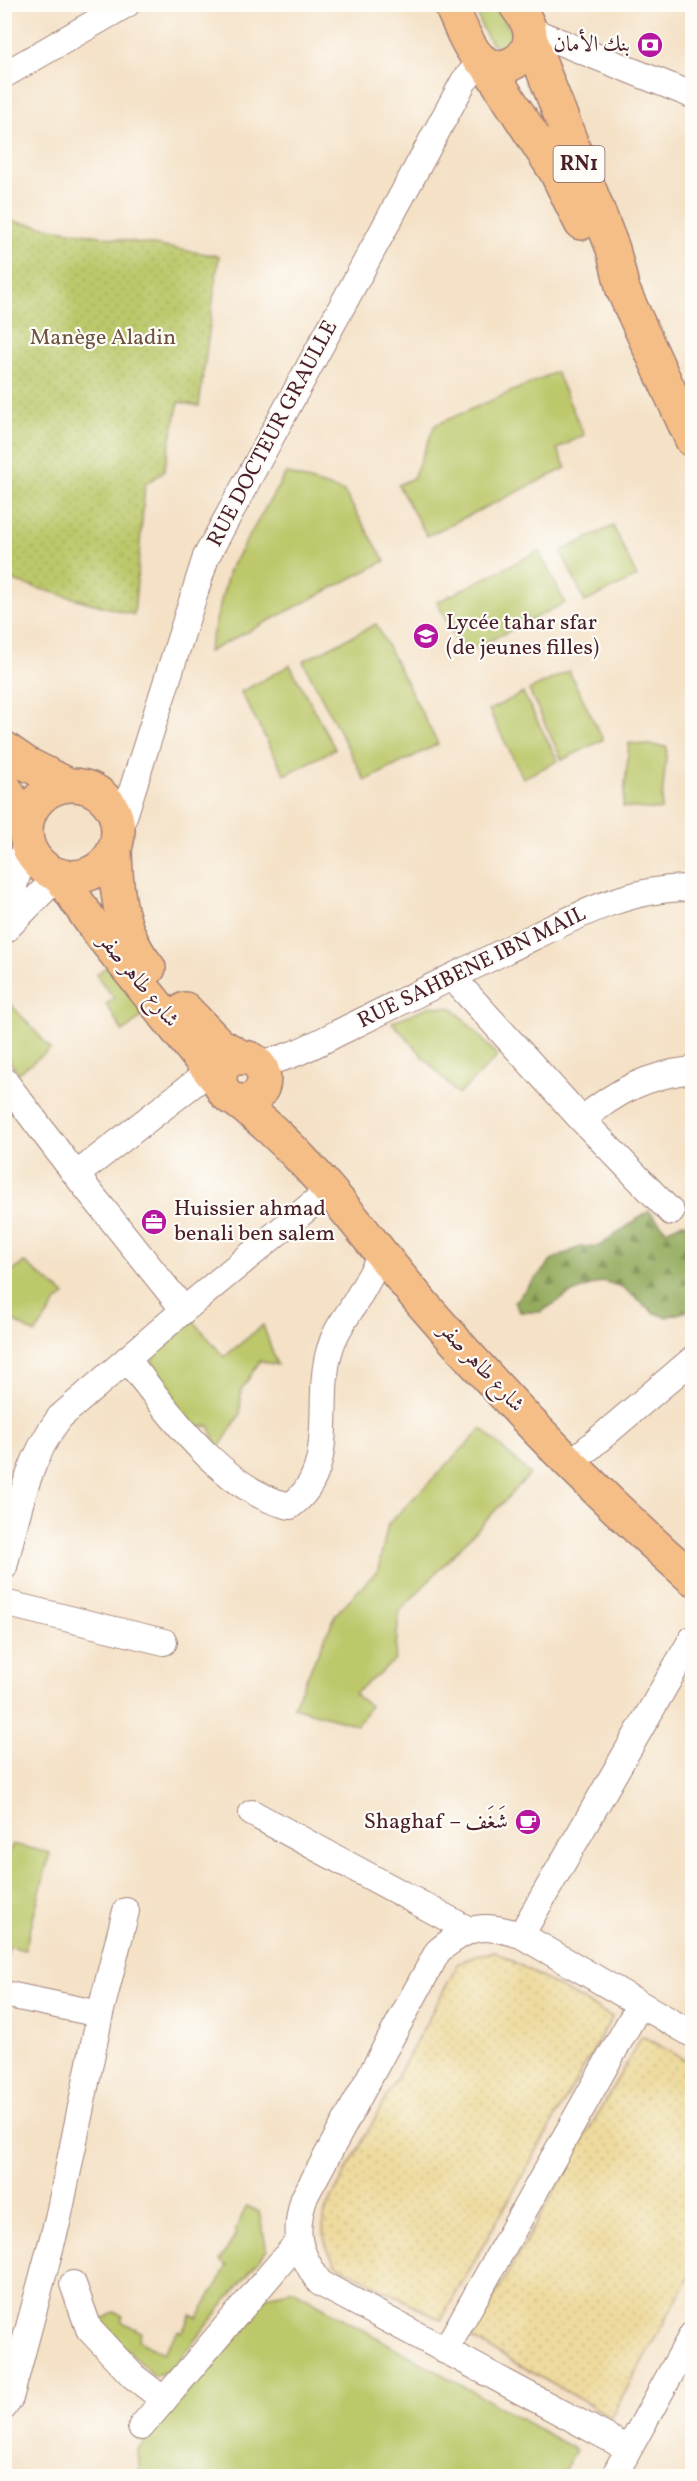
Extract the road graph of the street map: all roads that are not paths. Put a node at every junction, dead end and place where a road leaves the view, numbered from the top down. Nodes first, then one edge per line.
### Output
1 (127, 4) edge
2 (450, 4) edge
3 (525, 25) edge
4 (486, 64) junction
5 (4, 75) edge
6 (693, 95) edge
7 (623, 290) junction
8 (690, 427) edge
9 (4, 748) edge
10 (69, 785) junction
11 (4, 786) edge
12 (27, 832) junction
13 (117, 841) junction
14 (59, 875) junction
15 (693, 888) edge
16 (4, 922) edge
17 (4, 931) edge
18 (452, 977) junction
19 (254, 1067) junction
20 (693, 1070) edge
21 (4, 1080) edge
22 (222, 1085) junction
23 (582, 1120) junction
24 (287, 1142) junction
25 (76, 1175) junction
26 (328, 1191) junction
27 (671, 1212) dead end
28 (381, 1256) junction
29 (184, 1310) junction
30 (127, 1359) junction
31 (693, 1360) edge
32 (571, 1463) junction
33 (9, 1529) edge
34 (4, 1567) edge
35 (693, 1578) edge
36 (4, 1603) edge
37 (693, 1639) edge
38 (164, 1642) dead end
39 (252, 1813) dead end
40 (126, 1911) dead end
41 (469, 1930) junction
42 (521, 1935) junction
43 (4, 1994) edge
44 (640, 2004) junction
45 (100, 2014) junction
46 (693, 2034) edge
47 (298, 2242) junction
48 (73, 2284) dead end
49 (693, 2336) edge
50 (445, 2351) junction
51 (685, 2365) edge
52 (164, 2400) junction
53 (4, 2407) edge
54 (141, 2427) dead end
55 (629, 2449) junction
56 (614, 2476) edge

1 - 5 street
2 - 4 main road, RN1
3 - 4 main road
3 - 6 street
3 - 7 main road, RN1
4 - 7 main road, RN1
4 - 13 street, RUE DOCTEUR GRAULLE
7 - 8 main road, RN1
9 - 10 main road
10 - 12 main road
10 - 13 main road
11 - 12 main road
12 - 14 main road
12 - 16 street
13 - 14 main road
13 - 19 main road, شارع طاهر صفر
14 - 17 street
14 - 22 main road, شارع طاهر صفر
15 - 18 street, RUE SAHBENE IBN MAIL
18 - 19 street, RUE SAHBENE IBN MAIL
18 - 23 street
19 - 22 main road
19 - 24 main road, شارع طاهر صفر
20 - 23 street
21 - 25 street
22 - 24 main road, شارع طاهر صفر
22 - 25 street
23 - 27 street
24 - 26 main road, شارع طاهر صفر
25 - 29 street
26 - 28 main road, شارع طاهر صفر
26 - 29 street
28 - 30 street
28 - 32 main road, شارع طاهر صفر
29 - 30 street
30 - 33 street
31 - 32 street
32 - 35 main road, شارع طاهر صفر
33 - 34 street
36 - 38 street
37 - 42 street
39 - 41 street
40 - 45 street
41 - 42 street
41 - 47 street
42 - 44 street
43 - 45 street
44 - 46 street
44 - 50 street
45 - 53 street
47 - 50 street
47 - 52 street
48 - 52 street
49 - 51 street
50 - 55 street
51 - 55 street
52 - 54 street
55 - 56 street

